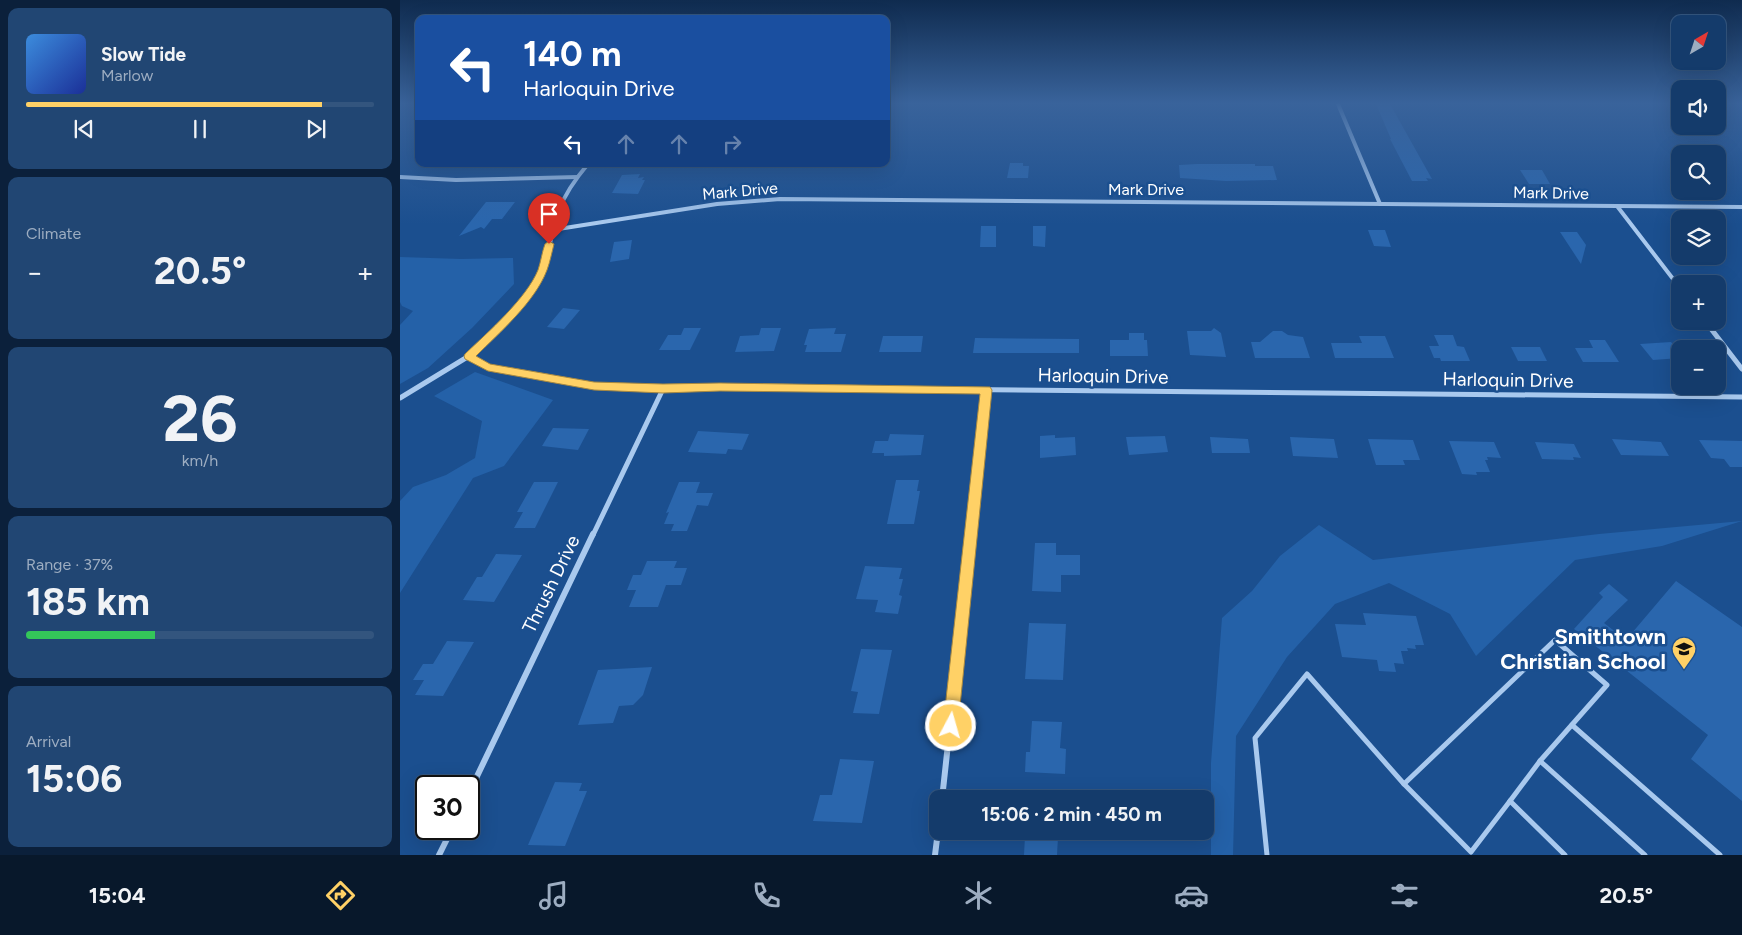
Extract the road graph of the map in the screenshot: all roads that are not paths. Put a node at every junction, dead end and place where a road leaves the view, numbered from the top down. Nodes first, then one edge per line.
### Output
1 (1355, 144) edge
2 (585, 167) edge
3 (400, 177) edge
4 (577, 177) junction
5 (1380, 204) junction
6 (1617, 206) junction
7 (1742, 207) edge
8 (552, 230) junction
9 (1671, 276) edge
10 (1712, 330) edge
11 (469, 356) junction
12 (1742, 369) edge
13 (663, 388) junction
14 (986, 390) junction
15 (1742, 397) edge
16 (400, 398) edge
17 (1572, 725) junction
18 (1540, 761) junction
19 (478, 775) edge
20 (1404, 784) junction
21 (943, 790) edge
22 (1510, 801) junction
23 (446, 840) edge
24 (937, 840) edge
25 (1471, 854) edge
26 (439, 855) edge
27 (935, 855) edge
28 (1267, 855) edge
29 (1565, 855) edge
30 (1645, 855) edge
31 (1720, 855) edge

1 - 5 street
2 - 4 street
3 - 4 street
4 - 8 street
5 - 6 street, Mark Drive
5 - 8 street, Mark Drive
6 - 7 street, Mark Drive
6 - 9 street
8 - 11 street
10 - 12 street
11 - 13 street, Harloquin Drive
11 - 16 street
13 - 14 street, Harloquin Drive
13 - 19 street, Thrush Drive
14 - 15 street, Harloquin Drive
14 - 21 street
17 - 18 lane
17 - 20 lane
17 - 31 lane
18 - 22 lane
18 - 30 lane
20 - 25 lane
20 - 28 lane
22 - 25 lane
22 - 29 lane
23 - 26 street
24 - 27 street

